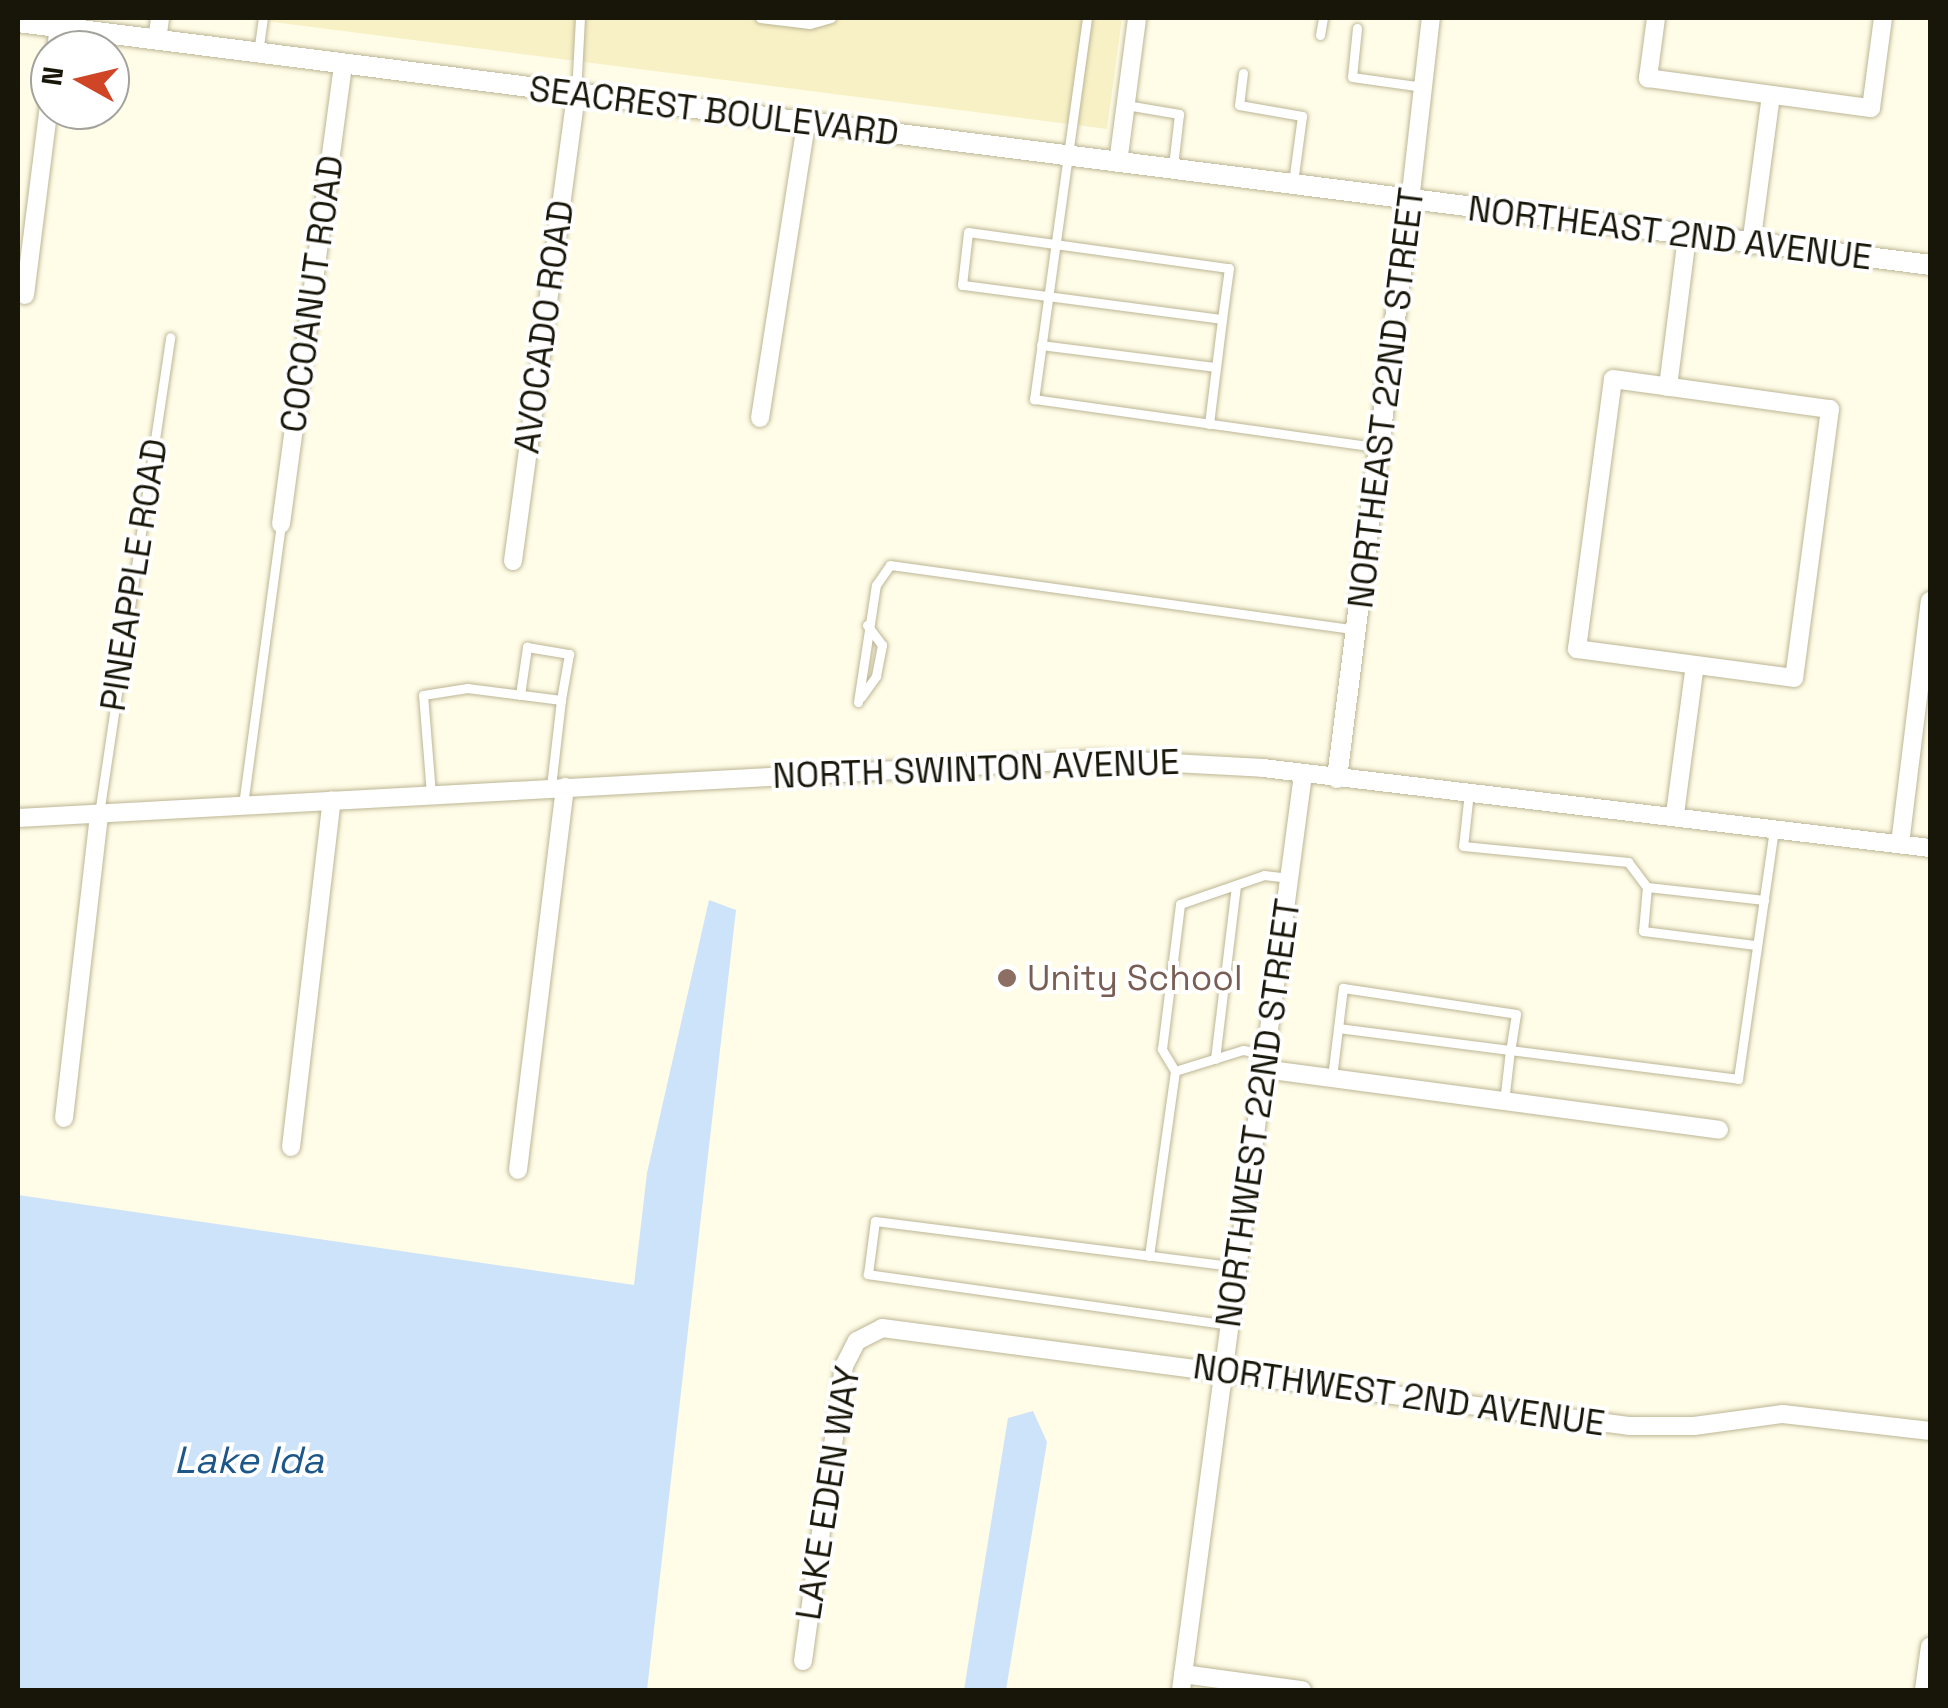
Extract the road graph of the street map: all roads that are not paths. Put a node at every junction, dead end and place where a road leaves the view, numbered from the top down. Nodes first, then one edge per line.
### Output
1 (160, 18) edge
2 (263, 18) edge
3 (580, 18) edge
4 (760, 18) edge
5 (831, 18) edge
6 (1087, 18) edge
7 (1137, 18) edge
8 (1322, 18) edge
9 (1431, 18) edge
10 (1656, 18) edge
11 (1883, 18) edge
12 (18, 22) edge
13 (66, 24) edge
14 (1357, 28) dead end
15 (1320, 34) dead end
16 (157, 40) junction
17 (258, 53) junction
18 (343, 64) junction
19 (1242, 73) dead end
20 (1423, 87) junction
21 (576, 94) junction
22 (1771, 94) junction
23 (1126, 105) junction
24 (806, 123) junction
25 (46, 130) edge
26 (1066, 157) junction
27 (1118, 163) junction
28 (1173, 170) junction
29 (1292, 186) junction
30 (1410, 201) junction
31 (1687, 236) junction
32 (1055, 244) junction
33 (1751, 245) junction
34 (1930, 265) edge
35 (25, 295) dead end
36 (1048, 295) junction
37 (1222, 319) junction
38 (170, 337) dead end
39 (1041, 345) junction
40 (1216, 367) junction
41 (1668, 387) junction
42 (760, 418) dead end
43 (1209, 424) junction
44 (1379, 447) junction
45 (281, 524) joint
46 (513, 560) dead end
47 (1930, 602) edge
48 (867, 625) junction
49 (1356, 630) junction
50 (1694, 665) junction
51 (520, 695) junction
52 (561, 700) junction
53 (1303, 774) junction
54 (1337, 778) junction
55 (558, 787) junction
56 (1468, 792) junction
57 (430, 794) junction
58 (332, 800) junction
59 (243, 805) junction
60 (99, 814) junction
61 (1674, 814) junction
62 (18, 818) edge
63 (1774, 826) junction
64 (1900, 844) junction
65 (1930, 848) edge
66 (1289, 878) junction
67 (1236, 884) junction
68 (1647, 887) junction
69 (1764, 900) junction
70 (1756, 945) junction
71 (1338, 1028) junction
72 (1510, 1050) junction
73 (1215, 1059) junction
74 (1265, 1062) junction
75 (1175, 1071) junction
76 (1332, 1078) junction
77 (1504, 1102) junction
78 (64, 1118) dead end
79 (1719, 1130) dead end
80 (291, 1147) dead end
81 (518, 1170) dead end
82 (1149, 1256) junction
83 (1238, 1267) junction
84 (1230, 1325) junction
85 (868, 1333) joint
86 (1224, 1372) junction
87 (1930, 1431) edge
88 (1930, 1646) edge
89 (803, 1661) dead end
90 (1182, 1682) edge
91 (1302, 1690) edge
92 (1924, 1690) edge

1 - 16 street
2 - 17 lane
3 - 21 lane
4 - 5 lane
6 - 26 lane
7 - 23 street
8 - 15 lane
9 - 20 street, NORTHEAST 22ND STREET
10 - 22 street
11 - 22 street
12 - 13 street, SEACREST BOULEVARD
13 - 16 street, SEACREST BOULEVARD
14 - 20 lane
16 - 17 street, SEACREST BOULEVARD
17 - 18 street, SEACREST BOULEVARD
18 - 21 street, SEACREST BOULEVARD
18 - 45 street, COCOANUT ROAD
19 - 29 lane
20 - 30 street, NORTHEAST 22ND STREET
21 - 24 street, SEACREST BOULEVARD
21 - 46 street, AVOCADO ROAD
22 - 33 street
23 - 27 street
23 - 28 lane
24 - 26 street, SEACREST BOULEVARD
24 - 42 street
25 - 35 street
26 - 27 street, SEACREST BOULEVARD
26 - 32 lane
27 - 28 street, SEACREST BOULEVARD
28 - 29 street, SEACREST BOULEVARD
29 - 30 street, SEACREST BOULEVARD
30 - 31 street, NORTHEAST 2ND AVENUE
30 - 44 street, NORTHEAST 22ND STREET
31 - 33 street, NORTHEAST 2ND AVENUE
31 - 41 street
32 - 36 lane
32 - 36 lane
32 - 37 lane
33 - 34 street, NORTHEAST 2ND AVENUE
36 - 37 lane
36 - 39 lane
37 - 40 lane
38 - 60 lane, PINEAPPLE ROAD
39 - 40 lane
39 - 43 lane
40 - 43 lane
41 - 50 street
41 - 50 street
43 - 44 lane
44 - 49 street, NORTHEAST 22ND STREET
45 - 59 lane
47 - 64 street
48 - 48 lane
48 - 49 lane
49 - 54 street, NORTHEAST 22ND STREET
50 - 61 street
51 - 52 lane
51 - 52 lane
51 - 57 lane
52 - 55 lane
53 - 54 street, NORTH SWINTON AVENUE
53 - 55 street, NORTH SWINTON AVENUE
53 - 66 street, NORTHWEST 22ND STREET
54 - 56 street, NORTH SWINTON AVENUE
55 - 57 street, NORTH SWINTON AVENUE
55 - 81 street
56 - 61 street, NORTH SWINTON AVENUE
56 - 68 lane
57 - 58 street, NORTH SWINTON AVENUE
58 - 59 street, NORTH SWINTON AVENUE
58 - 80 street
59 - 60 street, NORTH SWINTON AVENUE
60 - 62 street, NORTH SWINTON AVENUE
60 - 78 street
61 - 63 street, NORTH SWINTON AVENUE
63 - 64 street, NORTH SWINTON AVENUE
63 - 69 lane
64 - 65 street, NORTH SWINTON AVENUE
66 - 67 lane
66 - 74 street, NORTHWEST 22ND STREET
67 - 73 lane
67 - 75 lane
68 - 69 lane
68 - 70 lane
69 - 70 lane
70 - 72 lane
71 - 72 lane
71 - 72 lane
71 - 76 lane
72 - 77 lane
73 - 74 lane
73 - 75 lane
74 - 76 street
74 - 83 street, NORTHWEST 22ND STREET
75 - 82 lane
76 - 77 street
77 - 79 street
82 - 83 lane
82 - 84 lane
83 - 84 street, NORTHWEST 22ND STREET
84 - 86 street, NORTHWEST 22ND STREET
85 - 86 street, NORTHWEST 2ND AVENUE
85 - 89 street, LAKE EDEN WAY
86 - 87 street, NORTHWEST 2ND AVENUE
86 - 90 street, NORTHWEST 22ND STREET
88 - 92 street
90 - 91 street

